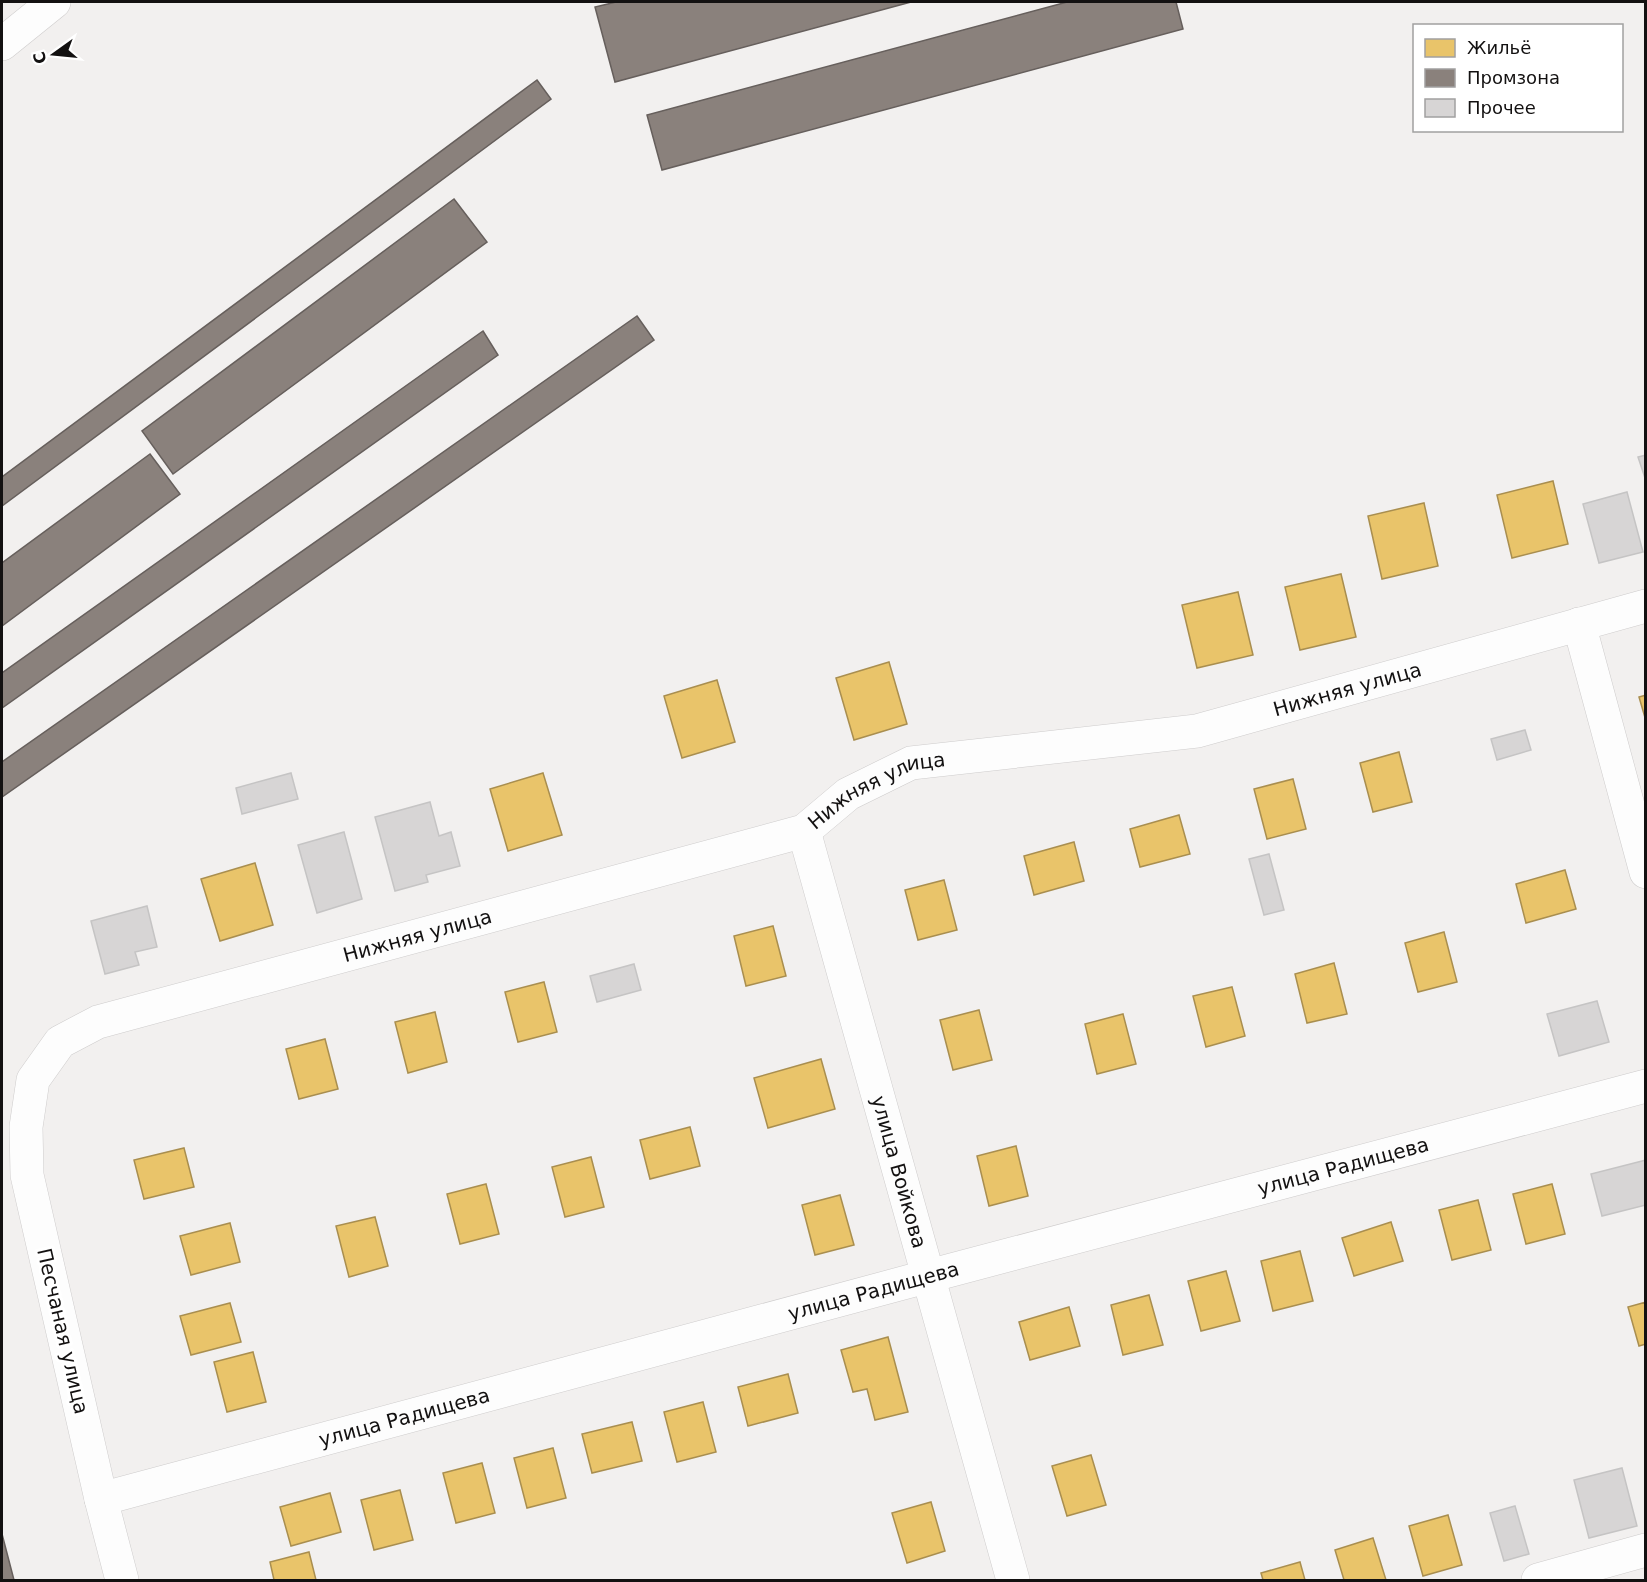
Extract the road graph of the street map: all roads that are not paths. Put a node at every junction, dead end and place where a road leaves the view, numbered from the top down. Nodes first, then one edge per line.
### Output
1 (54, 2) edge
2 (2, 44) edge
3 (1646, 606) edge
4 (1580, 624) junction
5 (804, 831) junction
6 (1646, 872) edge
7 (33, 1080) joint
8 (1646, 1086) edge
9 (929, 1276) junction
10 (101, 1499) junction
11 (1646, 1550) edge
12 (122, 1581) edge
13 (1013, 1581) edge
14 (1538, 1581) edge

1 - 2 street
3 - 4 street, Нижняя улица
4 - 5 street, Нижняя улица
4 - 6 street
5 - 7 street, Нижняя улица
5 - 9 street, улица Войкова
7 - 10 street, Песчаная улица
8 - 9 street, улица Радищева
9 - 10 street, улица Радищева
9 - 13 street, улица Войкова
10 - 12 street, Песчаная улица
11 - 14 street

